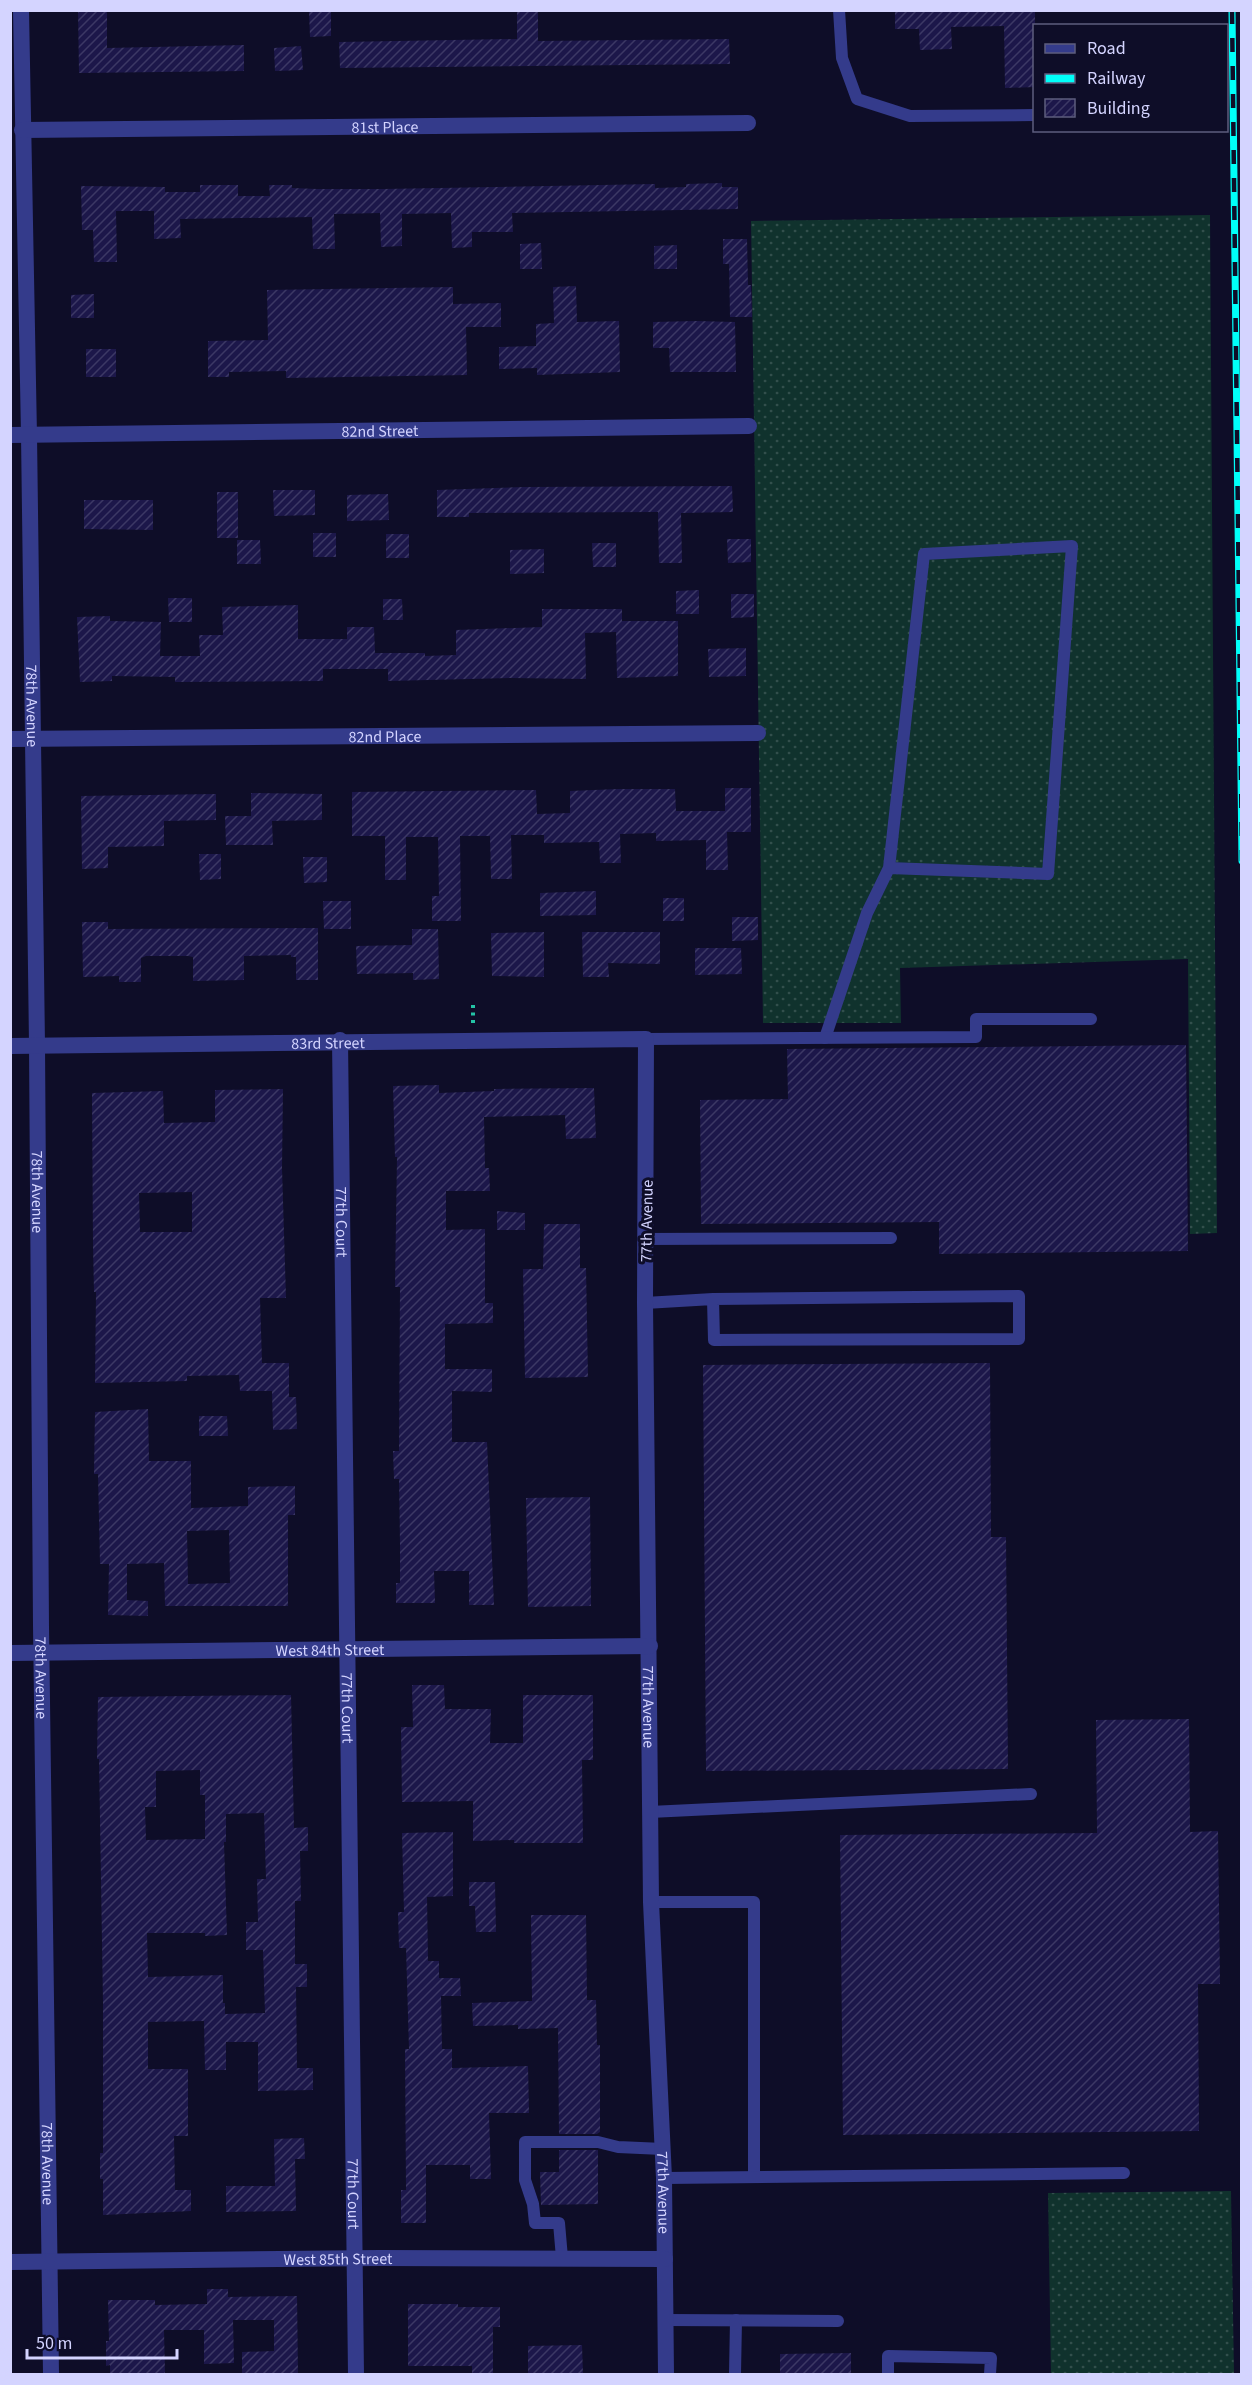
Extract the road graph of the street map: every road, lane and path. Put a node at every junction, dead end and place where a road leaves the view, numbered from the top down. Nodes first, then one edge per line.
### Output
1 (21, 10) edge
2 (839, 10) edge
3 (1033, 115) edge
4 (748, 123) dead end
5 (22, 130) junction
6 (749, 426) dead end
7 (10, 435) edge
8 (29, 435) junction
9 (758, 733) dead end
10 (10, 739) edge
11 (32, 739) junction
12 (889, 868) junction
13 (1092, 1019) dead end
14 (825, 1038) junction
15 (646, 1039) junction
16 (340, 1040) junction
17 (10, 1046) edge
18 (37, 1046) junction
19 (891, 1238) dead end
20 (646, 1239) junction
21 (713, 1299) junction
22 (645, 1303) junction
23 (650, 1646) junction
24 (346, 1650) junction
25 (10, 1653) edge
26 (42, 1653) junction
27 (1031, 1794) dead end
28 (650, 1812) junction
29 (651, 1902) junction
30 (663, 2148) junction
31 (1124, 2173) dead end
32 (754, 2177) junction
33 (664, 2178) junction
34 (354, 2258) junction
35 (562, 2258) junction
36 (666, 2259) junction
37 (49, 2261) junction
38 (10, 2262) edge
39 (666, 2319) junction
40 (736, 2320) junction
41 (838, 2320) dead end
42 (51, 2374) edge
43 (356, 2374) edge
44 (666, 2374) edge
45 (735, 2374) edge
46 (888, 2374) edge
47 (990, 2374) edge

1 - 5 street, 78th Avenue
2 - 3 lane
4 - 5 street, 81st Place
5 - 8 street, 78th Avenue
6 - 8 street, 82nd Street
7 - 8 street, 82nd Street
8 - 11 street, 78th Avenue
9 - 11 street, 82nd Place
10 - 11 street, 82nd Place
11 - 18 street, 78th Avenue
12 - 12 lane
12 - 14 lane
13 - 14 lane
14 - 15 lane
15 - 16 street, 83rd Street
15 - 20 street, 77th Avenue
16 - 18 street, 83rd Street
16 - 24 street, 77th Court
17 - 18 street, 83rd Street
18 - 26 street, 78th Avenue
19 - 20 lane
20 - 22 street, 77th Avenue
21 - 21 lane
21 - 22 lane
22 - 23 street, 77th Avenue
23 - 24 street, West 84th Street
23 - 28 street, 77th Avenue
24 - 26 street, West 84th Street
24 - 34 street, 77th Court
25 - 26 street, West 84th Street
26 - 37 street, 78th Avenue
27 - 28 lane
28 - 29 street, 77th Avenue
29 - 30 street, 77th Avenue
29 - 32 lane
30 - 33 street, 77th Avenue
30 - 35 lane
31 - 32 lane
32 - 33 lane
33 - 36 street, 77th Avenue
34 - 35 street, West 85th Street
34 - 37 street, West 85th Street
34 - 43 street, 77th Court
35 - 36 street, West 85th Street
36 - 39 street, 77th Avenue
37 - 38 street, West 85th Street
37 - 42 street, 78th Avenue
39 - 40 lane
39 - 44 street, 77th Avenue
40 - 41 lane
40 - 45 lane
46 - 47 lane

